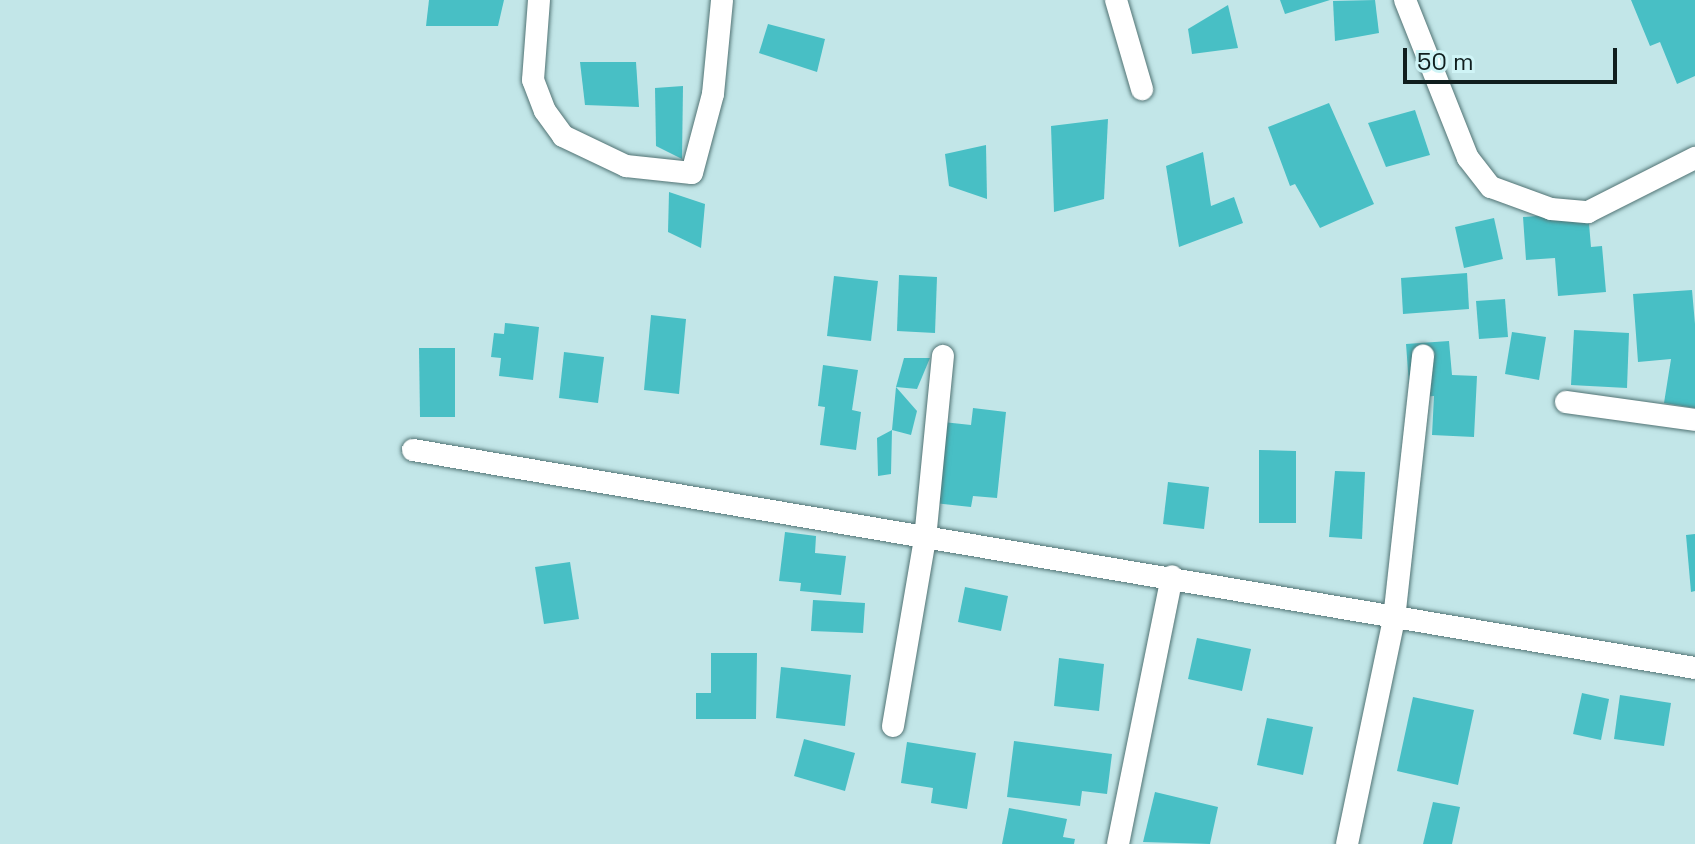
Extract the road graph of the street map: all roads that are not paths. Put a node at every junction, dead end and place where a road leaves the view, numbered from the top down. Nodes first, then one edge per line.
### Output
1 (539, 0) edge
2 (722, 0) edge
3 (1116, 0) edge
4 (1405, 0) edge
5 (1142, 89) dead end
6 (1695, 158) edge
7 (943, 356) dead end
8 (1423, 356) dead end
9 (1566, 402) dead end
10 (1695, 420) edge
11 (413, 450) dead end
12 (925, 539) junction
13 (1172, 576) junction
14 (1394, 619) junction
15 (1694, 675) edge
16 (893, 726) dead end
17 (1118, 844) edge
18 (1347, 844) edge

1 - 2 street
3 - 5 street
4 - 6 street
7 - 12 street
8 - 14 street
9 - 10 street
11 - 12 street
12 - 13 street
12 - 16 street
13 - 14 street
13 - 17 street
14 - 15 street
14 - 18 street

